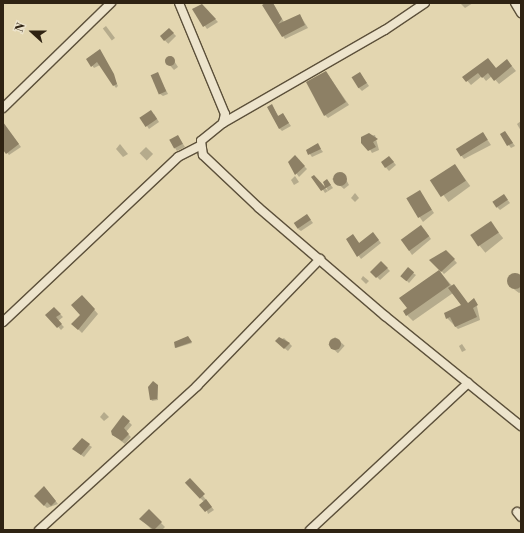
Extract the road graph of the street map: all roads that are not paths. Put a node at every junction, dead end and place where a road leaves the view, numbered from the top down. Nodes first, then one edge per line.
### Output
1 (111, 3) edge
2 (179, 3) edge
3 (425, 3) edge
4 (515, 3) edge
5 (521, 13) edge
6 (3, 108) edge
7 (223, 123) junction
8 (200, 146) junction
9 (320, 259) junction
10 (3, 322) edge
11 (468, 383) junction
12 (521, 426) edge
13 (39, 530) edge
14 (310, 530) edge

1 - 6 street
2 - 7 street
3 - 7 street
4 - 5 street
7 - 8 street
8 - 9 street
8 - 10 street
9 - 11 street
9 - 13 street
11 - 12 street
11 - 14 street

